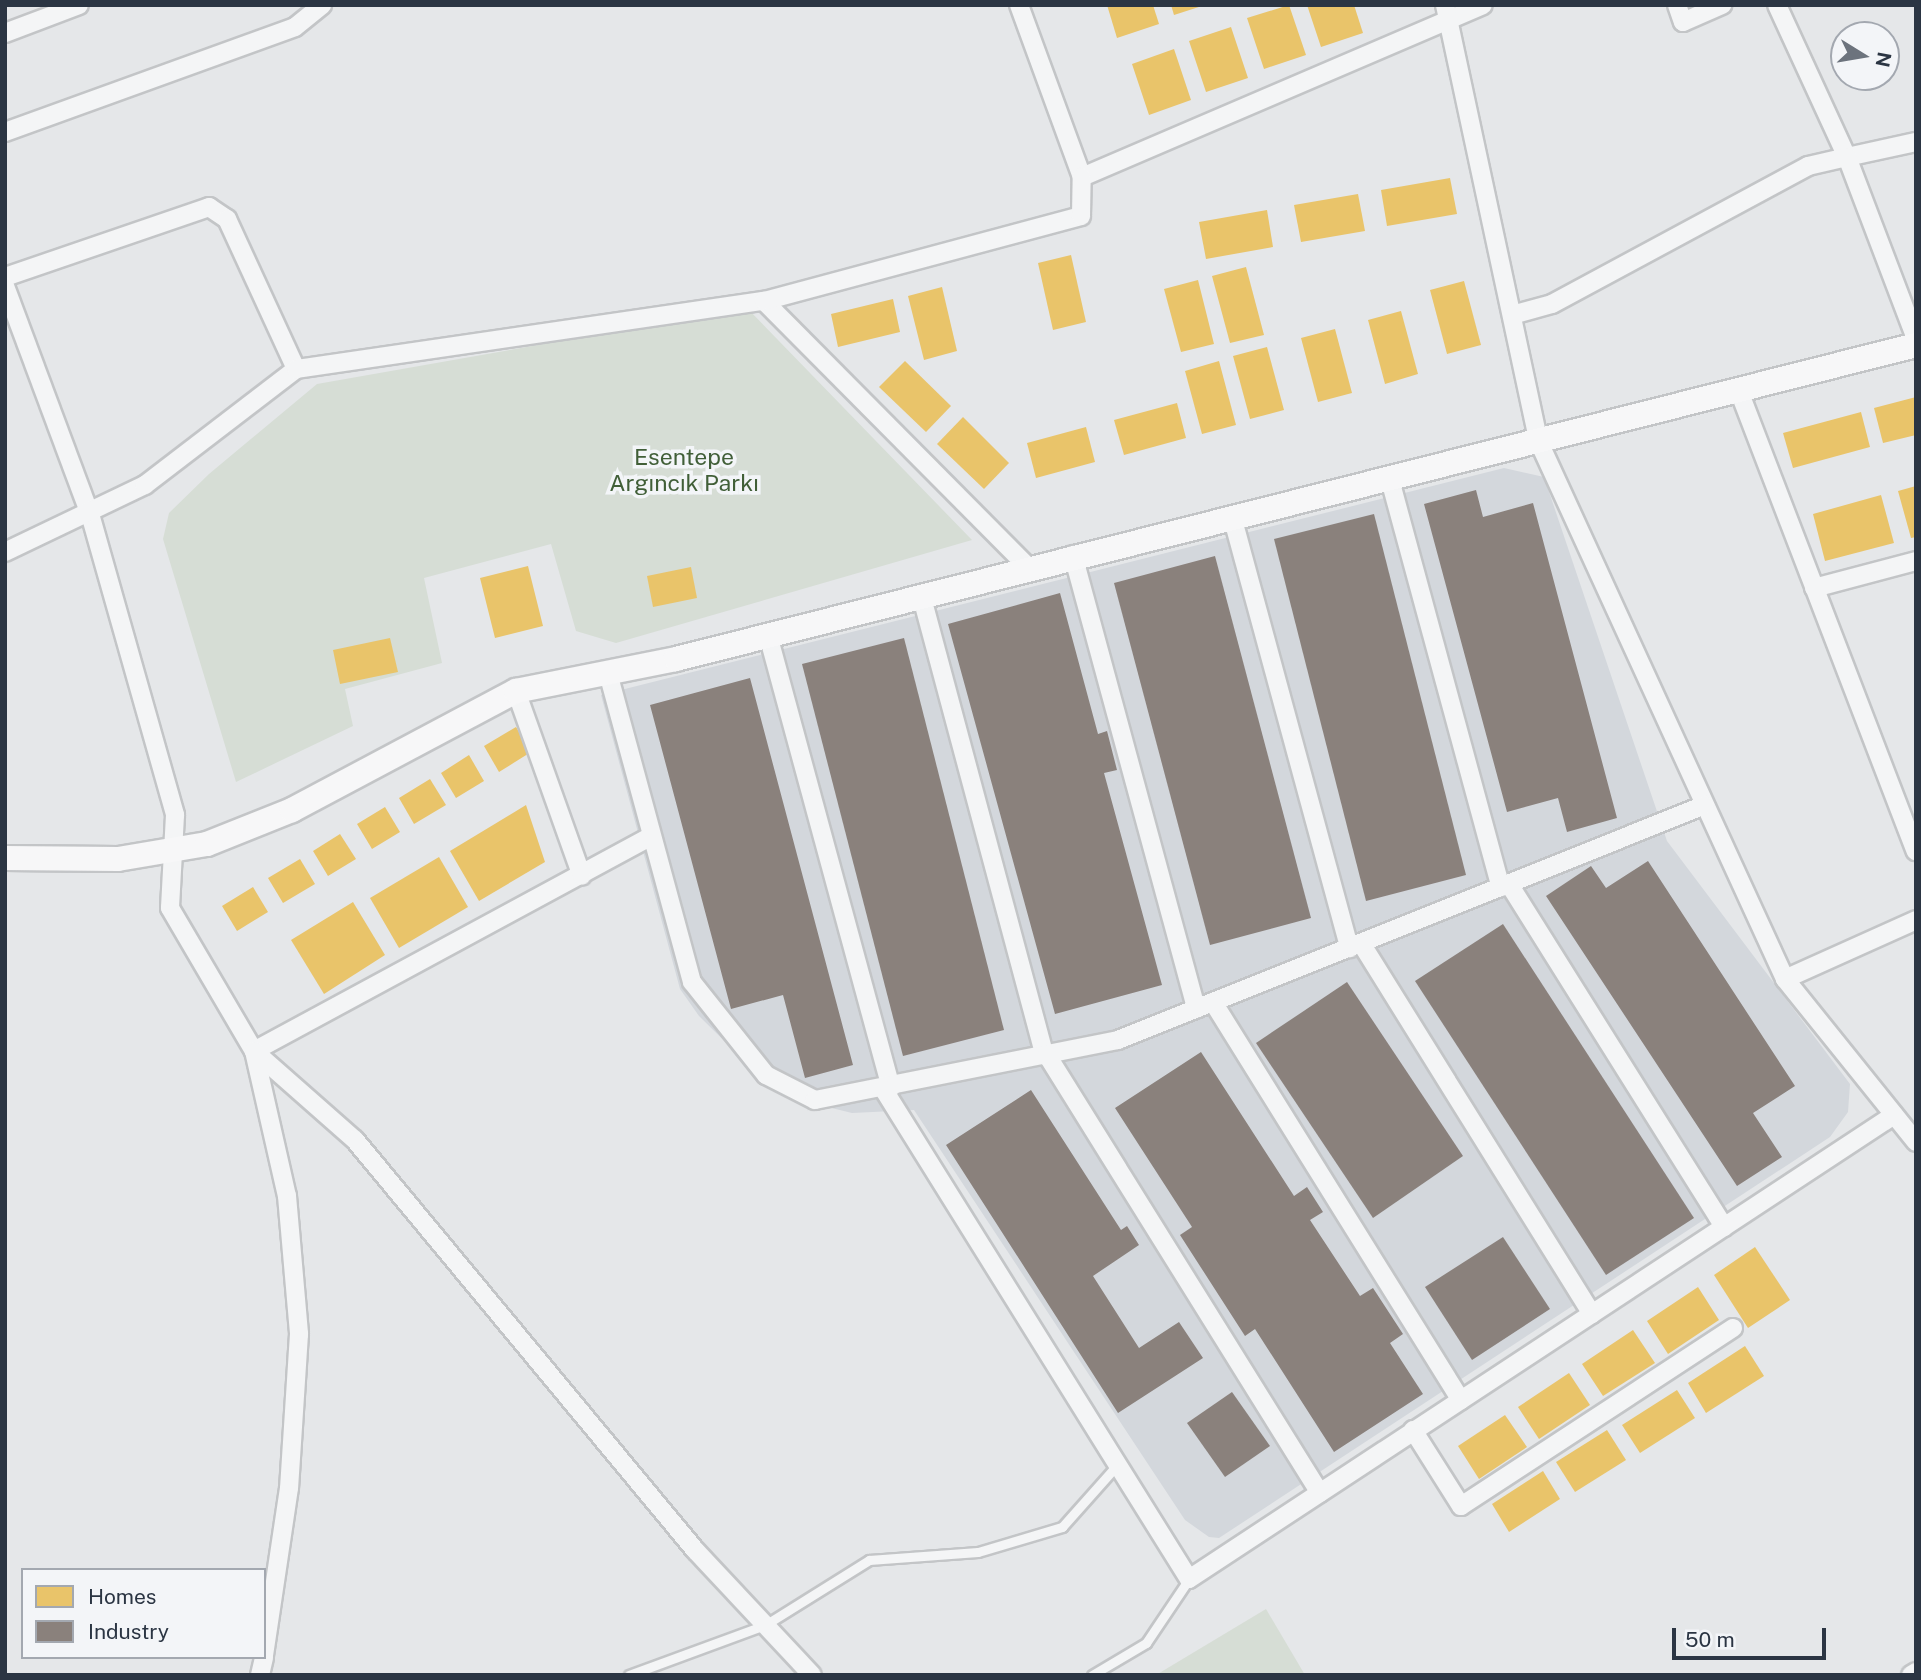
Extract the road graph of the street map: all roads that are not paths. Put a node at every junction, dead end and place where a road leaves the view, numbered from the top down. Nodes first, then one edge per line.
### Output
1 (79, 5) edge
2 (322, 5) edge
3 (1019, 5) edge
4 (1483, 5) edge
5 (1676, 5) edge
6 (1722, 5) edge
7 (1777, 5) edge
8 (1447, 13) edge
9 (5, 33) edge
10 (5, 132) edge
11 (1916, 142) edge
12 (1847, 156) junction
13 (1082, 177) junction
14 (5, 277) edge
15 (5, 286) edge
16 (764, 301) junction
17 (1512, 316) junction
18 (1916, 339) edge
19 (1916, 345) edge
20 (296, 369) junction
21 (1739, 391) junction
22 (1538, 440) junction
23 (1389, 476) junction
24 (90, 514) junction
25 (1232, 516) junction
26 (5, 552) edge
27 (1073, 555) junction
28 (1916, 561) edge
29 (1027, 566) junction
30 (1814, 587) junction
31 (921, 594) junction
32 (768, 635) junction
33 (608, 673) junction
34 (516, 691) junction
35 (1705, 805) junction
36 (652, 836) junction
37 (171, 852) junction
38 (1916, 852) edge
39 (5, 858) edge
40 (582, 876) junction
41 (1505, 885) junction
42 (1916, 920) edge
43 (1355, 945) junction
44 (1784, 979) junction
45 (1213, 1002) junction
46 (1196, 1009) junction
47 (254, 1051) junction
48 (1046, 1055) junction
49 (888, 1089) junction
50 (1894, 1115) junction
51 (1916, 1142) edge
52 (1724, 1227) junction
53 (1592, 1314) junction
54 (1733, 1328) dead end
55 (1461, 1400) junction
56 (1413, 1430) junction
57 (1117, 1465) junction
58 (1320, 1493) junction
59 (1189, 1579) junction
60 (765, 1625) junction
61 (266, 1644) edge
62 (1916, 1672) edge
63 (629, 1675) edge
64 (812, 1675) edge
65 (1092, 1675) edge
66 (1911, 1675) edge

1 - 9 street
2 - 10 street
3 - 13 street
4 - 8 street
5 - 6 street
7 - 12 street
8 - 13 street
8 - 17 street
11 - 12 street
12 - 17 street
12 - 18 street
13 - 16 street
14 - 20 street
15 - 24 street
16 - 20 street
16 - 29 street
17 - 22 street
19 - 21 street
20 - 24 street
21 - 22 street
21 - 30 street
22 - 23 street
22 - 35 street
23 - 25 street
23 - 41 street
24 - 26 street
24 - 37 street
25 - 27 street
25 - 43 street
27 - 29 street
27 - 46 street
28 - 30 street
29 - 31 street
30 - 38 street
31 - 32 street
31 - 48 street
32 - 33 street
32 - 49 street
33 - 34 street
33 - 36 street
34 - 37 street
34 - 40 street
35 - 41 street
35 - 44 street
36 - 40 street
36 - 49 street
37 - 39 street
37 - 47 street
40 - 47 street
41 - 43 street
41 - 52 street
42 - 44 street
43 - 45 street
43 - 53 street
44 - 50 street
45 - 46 street
45 - 55 street
46 - 48 street
47 - 60 street
47 - 61 street
48 - 49 street
48 - 58 street
49 - 57 street
50 - 51 street
50 - 52 street
52 - 53 street
53 - 55 street
54 - 56 street
55 - 56 street
56 - 58 street
57 - 59 street
57 - 60 lane
58 - 59 street
59 - 65 lane
60 - 63 lane
60 - 64 street
62 - 66 street

